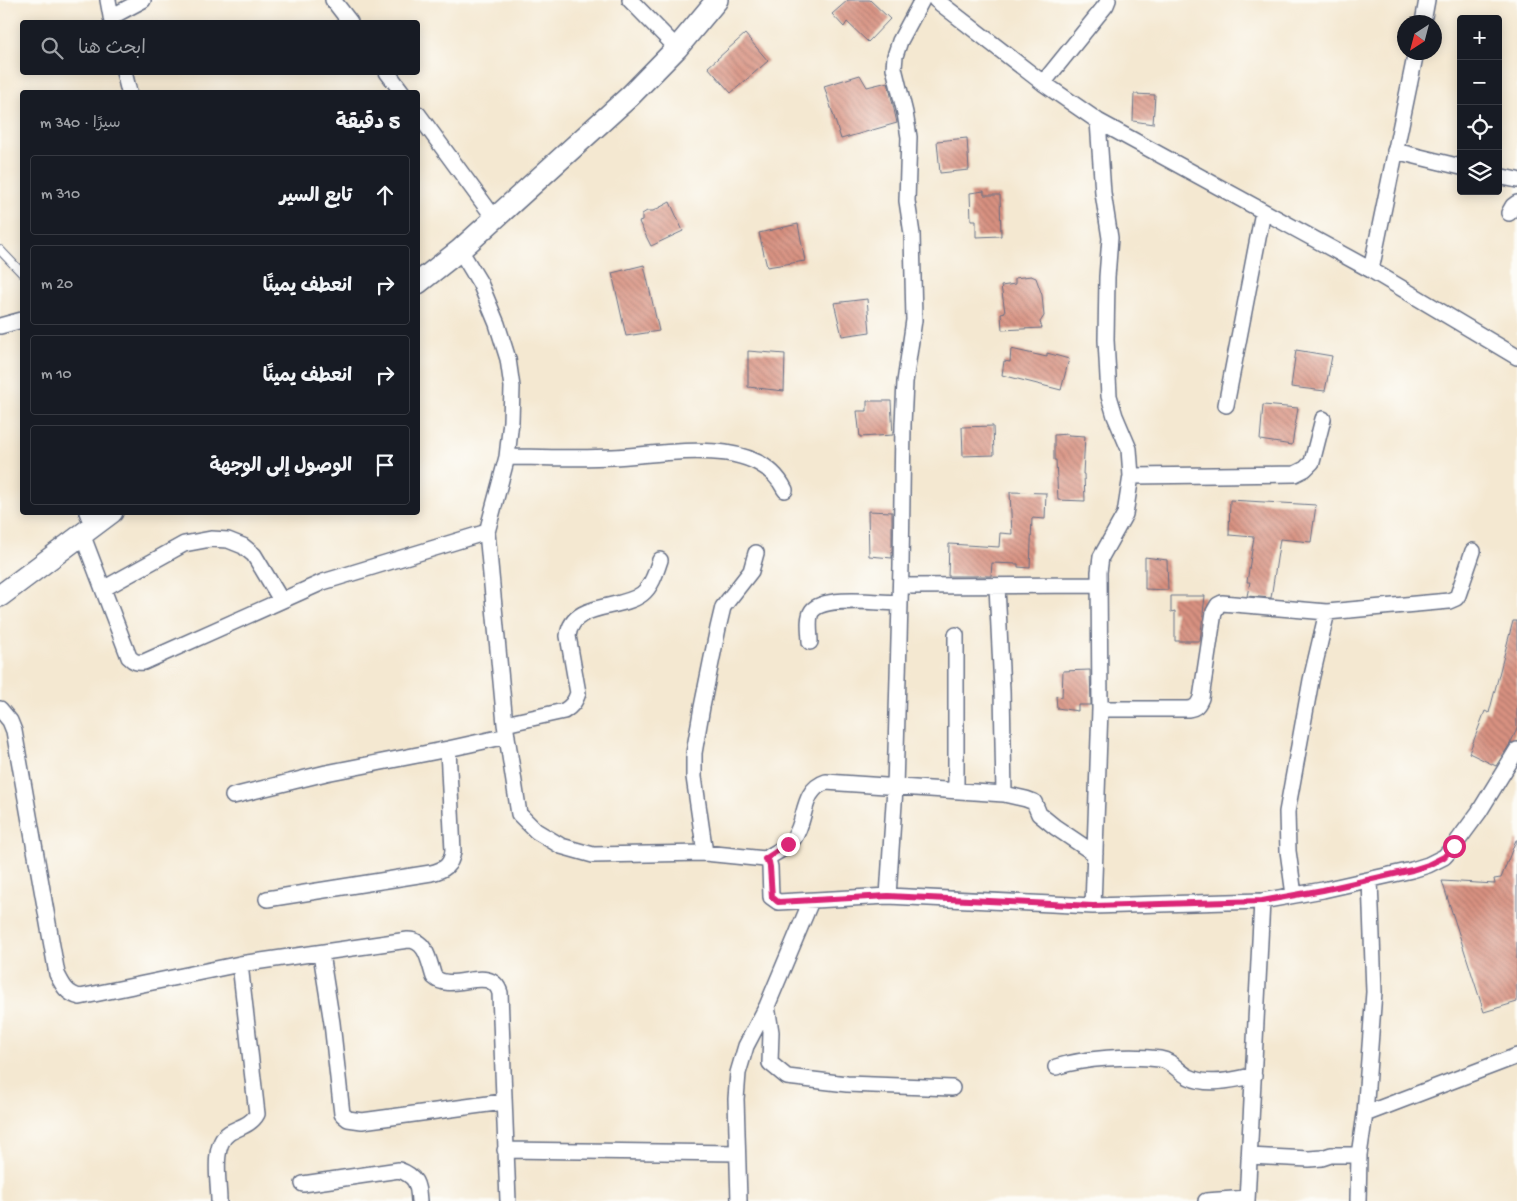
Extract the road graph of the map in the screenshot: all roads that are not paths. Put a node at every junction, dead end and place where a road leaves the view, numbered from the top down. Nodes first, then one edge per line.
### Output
1 (108, 0) edge
2 (143, 0) edge
3 (352, 0) edge
4 (630, 0) edge
5 (717, 0) edge
6 (922, 0) edge
7 (936, 0) edge
8 (1108, 0) edge
9 (1427, 0) edge
10 (336, 4) edge
11 (1424, 15) edge
12 (112, 20) edge
13 (348, 20) edge
14 (677, 48) junction
15 (1414, 60) edge
16 (125, 75) edge
17 (389, 75) edge
18 (1043, 83) junction
19 (128, 90) edge
20 (400, 90) edge
21 (420, 117) edge
22 (1098, 121) junction
23 (1396, 151) junction
24 (1457, 166) edge
25 (1502, 177) edge
26 (1517, 180) edge
27 (1263, 212) junction
28 (495, 219) junction
29 (0, 250) edge
30 (460, 250) junction
31 (1371, 270) junction
32 (20, 271) edge
33 (420, 281) edge
34 (20, 321) edge
35 (0, 326) edge
36 (1517, 357) edge
37 (1226, 405) dead end
38 (1323, 419) dead end
39 (507, 457) junction
40 (1131, 476) junction
41 (785, 490) dead end
42 (106, 515) edge
43 (87, 524) edge
44 (487, 532) junction
45 (1474, 551) dead end
46 (756, 553) dead end
47 (660, 560) dead end
48 (1099, 585) junction
49 (901, 586) junction
50 (997, 586) junction
51 (103, 589) junction
52 (0, 596) edge
53 (281, 600) junction
54 (900, 603) junction
55 (1327, 612) junction
56 (956, 635) dead end
57 (810, 642) dead end
58 (0, 709) edge
59 (1100, 709) junction
60 (506, 730) junction
61 (448, 749) junction
62 (1517, 750) edge
63 (896, 788) junction
64 (956, 791) junction
65 (1004, 794) junction
66 (233, 796) dead end
67 (705, 853) junction
68 (1095, 854) junction
69 (765, 859) junction
70 (1370, 880) junction
71 (1294, 895) junction
72 (888, 896) junction
73 (267, 899) dead end
74 (811, 901) junction
75 (1262, 901) junction
76 (1093, 906) junction
77 (321, 954) junction
78 (240, 964) junction
79 (767, 1006) junction
80 (1517, 1056) edge
81 (1056, 1066) dead end
82 (1254, 1076) junction
83 (952, 1088) dead end
84 (503, 1102) junction
85 (1365, 1114) junction
86 (505, 1150) junction
87 (737, 1153) junction
88 (1359, 1155) junction
89 (1250, 1156) junction
90 (302, 1184) dead end
91 (1247, 1199) edge
92 (219, 1201) edge
93 (419, 1201) edge
94 (508, 1201) edge
95 (739, 1201) edge
96 (1206, 1201) edge
97 (1358, 1201) edge

1 - 12 street
2 - 12 street
3 - 10 street
4 - 14 street
5 - 14 street
6 - 49 street
7 - 18 street
8 - 18 street
9 - 11 street
10 - 13 street
14 - 28 street
15 - 23 street
16 - 19 street
17 - 20 street
18 - 22 street
21 - 28 street
22 - 27 street
22 - 40 street
23 - 24 street
23 - 31 street
25 - 26 street
27 - 31 street
27 - 37 street
28 - 30 street
29 - 32 lane
30 - 33 street
30 - 39 street
31 - 36 street
34 - 35 street
38 - 40 street
39 - 41 street
39 - 44 street
40 - 48 street
42 - 43 street
43 - 51 street
43 - 52 street
44 - 53 street
44 - 60 street
45 - 55 street
46 - 67 street
47 - 60 street
48 - 50 street
48 - 59 street
49 - 50 street
49 - 54 street
50 - 65 street
51 - 53 street
51 - 53 street
54 - 57 street
54 - 63 street
55 - 59 street
55 - 71 street
56 - 64 street
58 - 78 street
59 - 68 street
60 - 61 street
60 - 67 street
61 - 66 street
61 - 73 street
62 - 70 street
63 - 64 street
63 - 69 street
63 - 72 street
64 - 65 street
65 - 68 street
67 - 69 street
68 - 76 street
69 - 74 street
70 - 71 street
70 - 85 street
71 - 75 street
72 - 74 street
72 - 76 street
74 - 79 street
75 - 76 street
75 - 82 street
77 - 78 street
77 - 84 street
77 - 84 street
78 - 92 street
79 - 83 street
79 - 87 street
80 - 85 street
81 - 82 street
82 - 89 street
84 - 86 street
85 - 88 street
86 - 87 street
86 - 94 street
87 - 95 street
88 - 89 street
88 - 97 street
89 - 91 street
90 - 93 street
91 - 96 street

